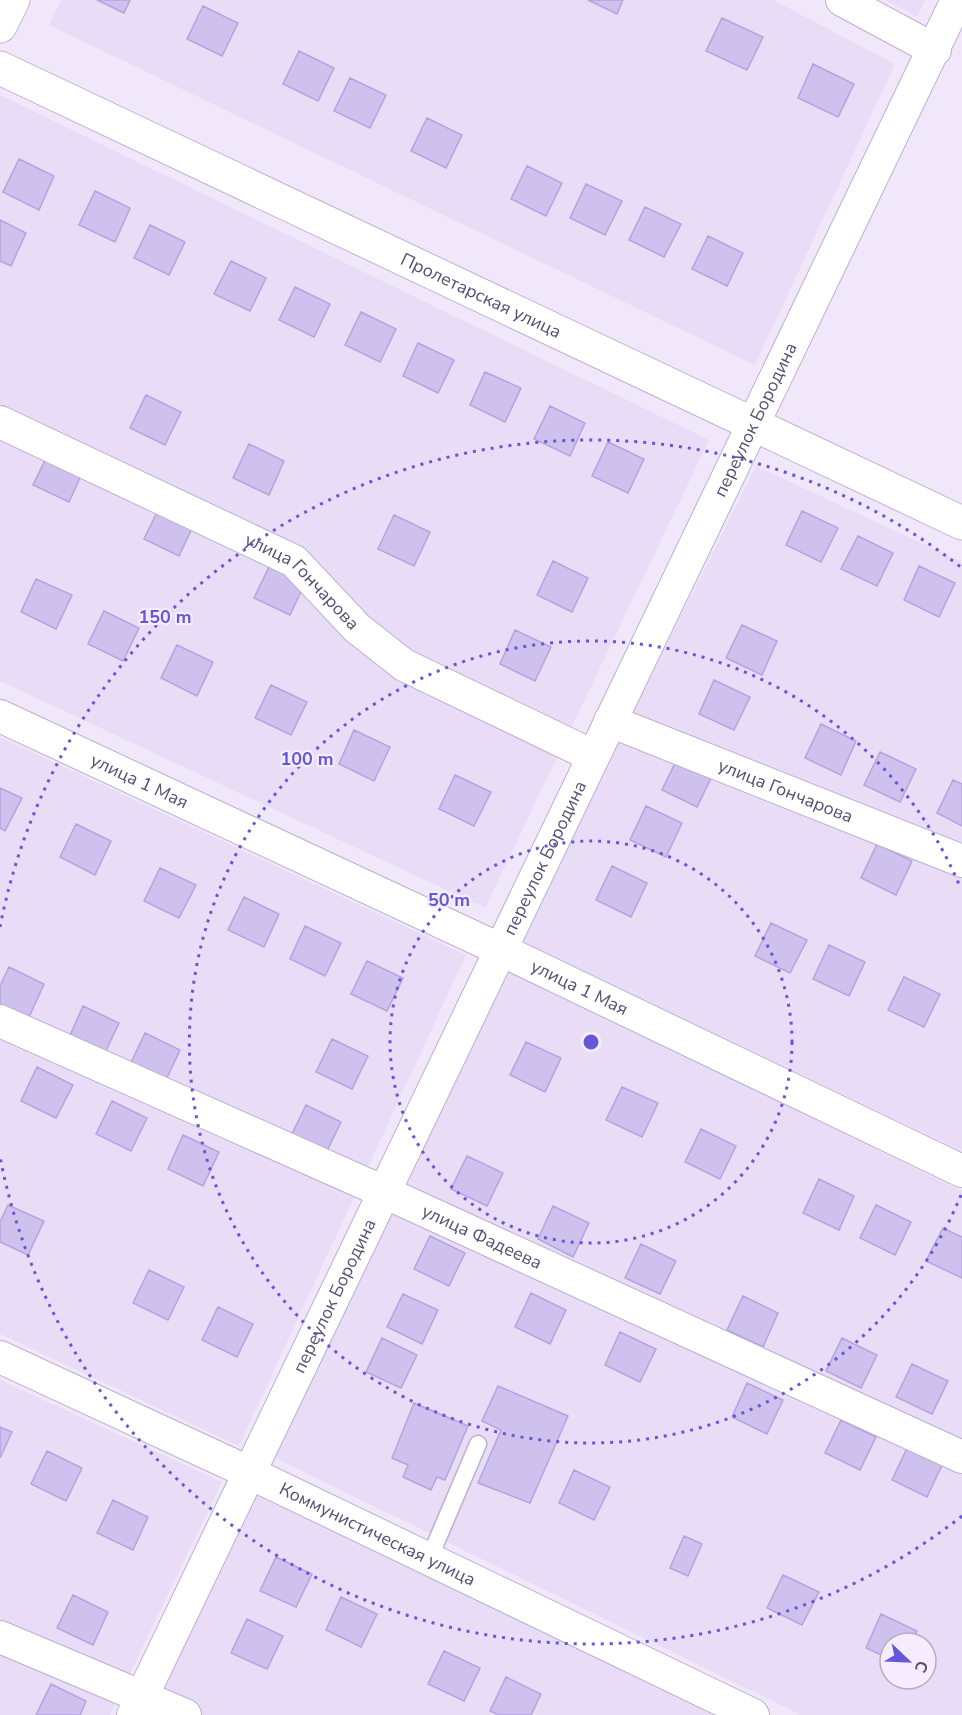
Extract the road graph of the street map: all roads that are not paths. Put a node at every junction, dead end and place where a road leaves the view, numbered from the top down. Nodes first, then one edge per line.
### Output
1 (13, 0) edge
2 (842, 0) edge
3 (957, 0) edge
4 (0, 26) edge
5 (935, 50) junction
6 (0, 68) edge
7 (0, 422) edge
8 (753, 425) junction
9 (962, 523) edge
10 (0, 716) edge
11 (610, 721) junction
12 (593, 756) junction
13 (962, 861) edge
14 (499, 949) junction
15 (0, 1021) edge
16 (962, 1171) edge
17 (384, 1192) junction
18 (0, 1357) edge
19 (478, 1444) dead end
20 (962, 1457) edge
21 (248, 1472) junction
22 (429, 1559) junction
23 (0, 1637) edge
24 (138, 1706) edge
25 (185, 1715) edge
26 (753, 1715) edge

1 - 4 main road
2 - 5 street
3 - 5 street, переулок Бородина
5 - 8 street, переулок Бородина
6 - 8 main road, Пролетарская улица
7 - 12 street, улица Гончарова
8 - 9 main road, Пролетарская улица
8 - 11 street, переулок Бородина
10 - 14 street, улица 1 Мая
11 - 12 street, переулок Бородина
11 - 13 street, улица Гончарова
12 - 14 street, переулок Бородина
14 - 16 street, улица 1 Мая
14 - 17 street, переулок Бородина
15 - 17 street, улица Фадеева
17 - 20 street, улица Фадеева
17 - 21 street, переулок Бородина
18 - 21 street, Коммунистическая улица
19 - 22 lane
21 - 22 street, Коммунистическая улица
21 - 24 street, переулок Бородина
22 - 26 street, Коммунистическая улица
23 - 24 street
24 - 25 street

